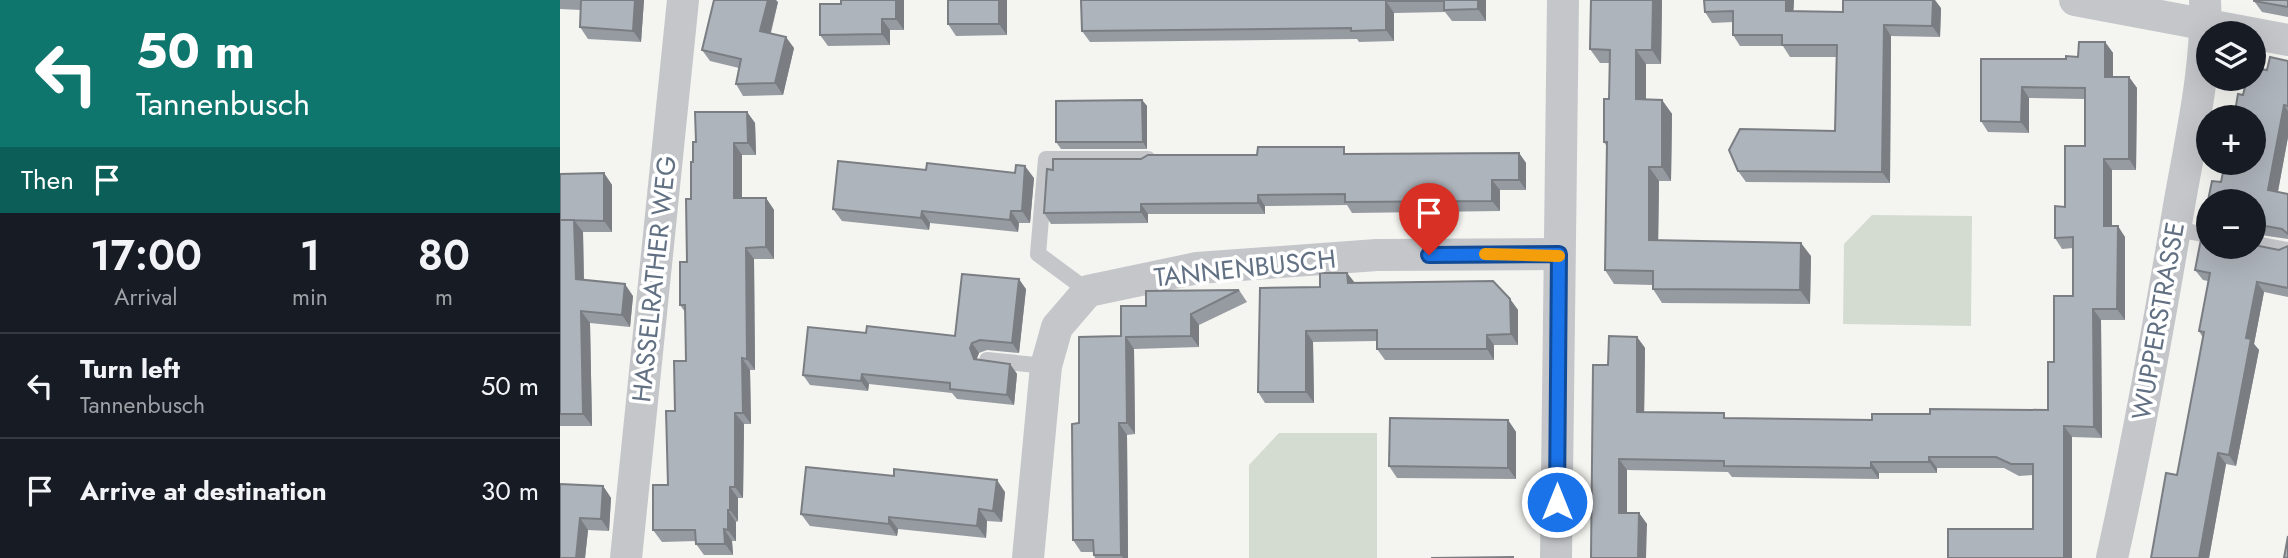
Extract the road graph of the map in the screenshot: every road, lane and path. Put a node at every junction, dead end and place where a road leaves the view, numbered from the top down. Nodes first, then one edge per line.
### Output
1 (683, 0) edge
2 (1563, 0) edge
3 (2075, 0) edge
4 (2205, 12) edge
5 (2288, 40) edge
6 (1148, 159) edge
7 (2175, 229) junction
8 (2196, 233) edge
9 (2266, 246) edge
10 (2288, 250) edge
11 (1559, 254) junction
12 (1088, 291) junction
13 (987, 360) edge
14 (1046, 366) junction
15 (626, 558) edge
16 (1028, 558) edge
17 (1556, 558) edge
18 (2112, 558) edge

1 - 15 street, HASSELRATHER WEG
2 - 11 street
3 - 4 street
4 - 5 street
4 - 7 street, WUPPERSTRASSE
6 - 12 lane
7 - 8 lane
7 - 18 street, WUPPERSTRASSE
9 - 10 lane
11 - 12 street, TANNENBUSCH
11 - 17 street
12 - 14 street
13 - 14 lane
14 - 16 street

